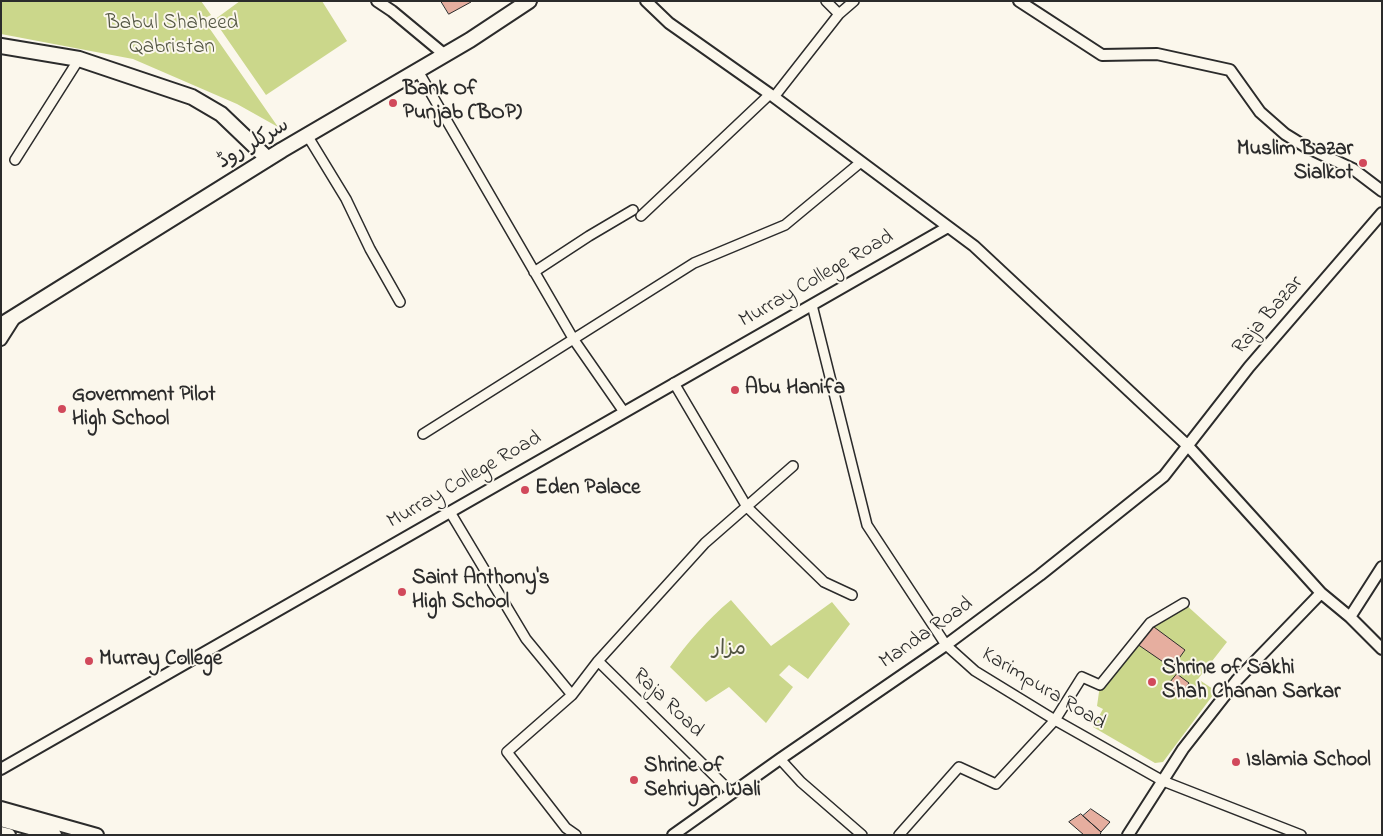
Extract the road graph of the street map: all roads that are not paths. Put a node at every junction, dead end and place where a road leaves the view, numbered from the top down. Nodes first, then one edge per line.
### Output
1 (377, 1) edge
2 (529, 1) edge
3 (646, 1) edge
4 (826, 1) edge
5 (854, 1) edge
6 (1019, 1) edge
7 (839, 14) junction
8 (1, 46) edge
9 (445, 55) junction
10 (79, 59) junction
11 (418, 71) junction
12 (772, 96) junction
13 (307, 136) junction
14 (268, 159) junction
15 (14, 160) dead end
16 (861, 162) junction
17 (1382, 191) edge
18 (1382, 214) edge
19 (948, 227) junction
20 (534, 272) junction
21 (400, 302) dead end
22 (812, 305) junction
23 (18, 313) junction
24 (1, 316) edge
25 (1, 325) edge
26 (1, 340) edge
27 (574, 340) junction
28 (674, 383) junction
29 (624, 412) junction
30 (423, 434) dead end
31 (1188, 446) junction
32 (793, 466) dead end
33 (746, 507) junction
34 (450, 512) junction
35 (1382, 567) edge
36 (1321, 593) junction
37 (852, 594) dead end
38 (1184, 603) dead end
39 (1350, 617) junction
40 (946, 645) junction
41 (1382, 649) edge
42 (598, 661) junction
43 (572, 695) junction
44 (1055, 720) junction
45 (780, 759) junction
46 (1, 769) edge
47 (1163, 781) junction
48 (732, 792) junction
49 (1, 808) edge
50 (1, 820) edge
51 (1, 833) edge
52 (9, 835) edge
53 (55, 835) edge
54 (97, 835) edge
55 (576, 835) edge
56 (673, 835) edge
57 (862, 835) edge
58 (899, 835) edge
59 (1128, 835) edge
60 (1301, 835) edge

1 - 9 street
2 - 9 main road, سرکلر روڈ
3 - 12 street
4 - 7 street
5 - 7 street
6 - 17 street
7 - 12 street
8 - 10 main road
9 - 11 main road, سرکلر روڈ
10 - 14 main road
10 - 15 street
11 - 13 main road, سرکلر روڈ
11 - 20 street
12 - 16 street
12 - 20 street
13 - 14 main road, سرکلر روڈ
13 - 21 street
14 - 23 main road, سرکلر روڈ
16 - 19 street
16 - 27 street
18 - 31 street, Raja Bazar
19 - 22 street, Murray College Road
19 - 31 street
20 - 27 street
22 - 28 street, Murray College Road
22 - 40 street, Karimpura Road
23 - 24 street
23 - 25 main road, سرکلر روڈ
23 - 26 street
27 - 29 street
27 - 30 street
28 - 29 street, Murray College Road
28 - 33 street
29 - 34 street, Murray College Road
31 - 36 street
31 - 40 street, Manda Road
32 - 33 street
33 - 37 street
33 - 42 street
34 - 43 street
34 - 46 street, Murray College Road
35 - 39 street
36 - 39 street
36 - 47 street
38 - 44 street
39 - 41 street
40 - 44 street, Karimpura Road
40 - 45 street, Manda Road
42 - 43 street
42 - 48 street, Raja Road
43 - 55 street
44 - 47 street, Karimpura Road
44 - 58 street
45 - 48 street, Manda Road
45 - 57 street
47 - 59 street
47 - 60 street, Karimpura Road
48 - 56 street, Manda Road
49 - 54 main road
50 - 53 main road
51 - 52 main road

